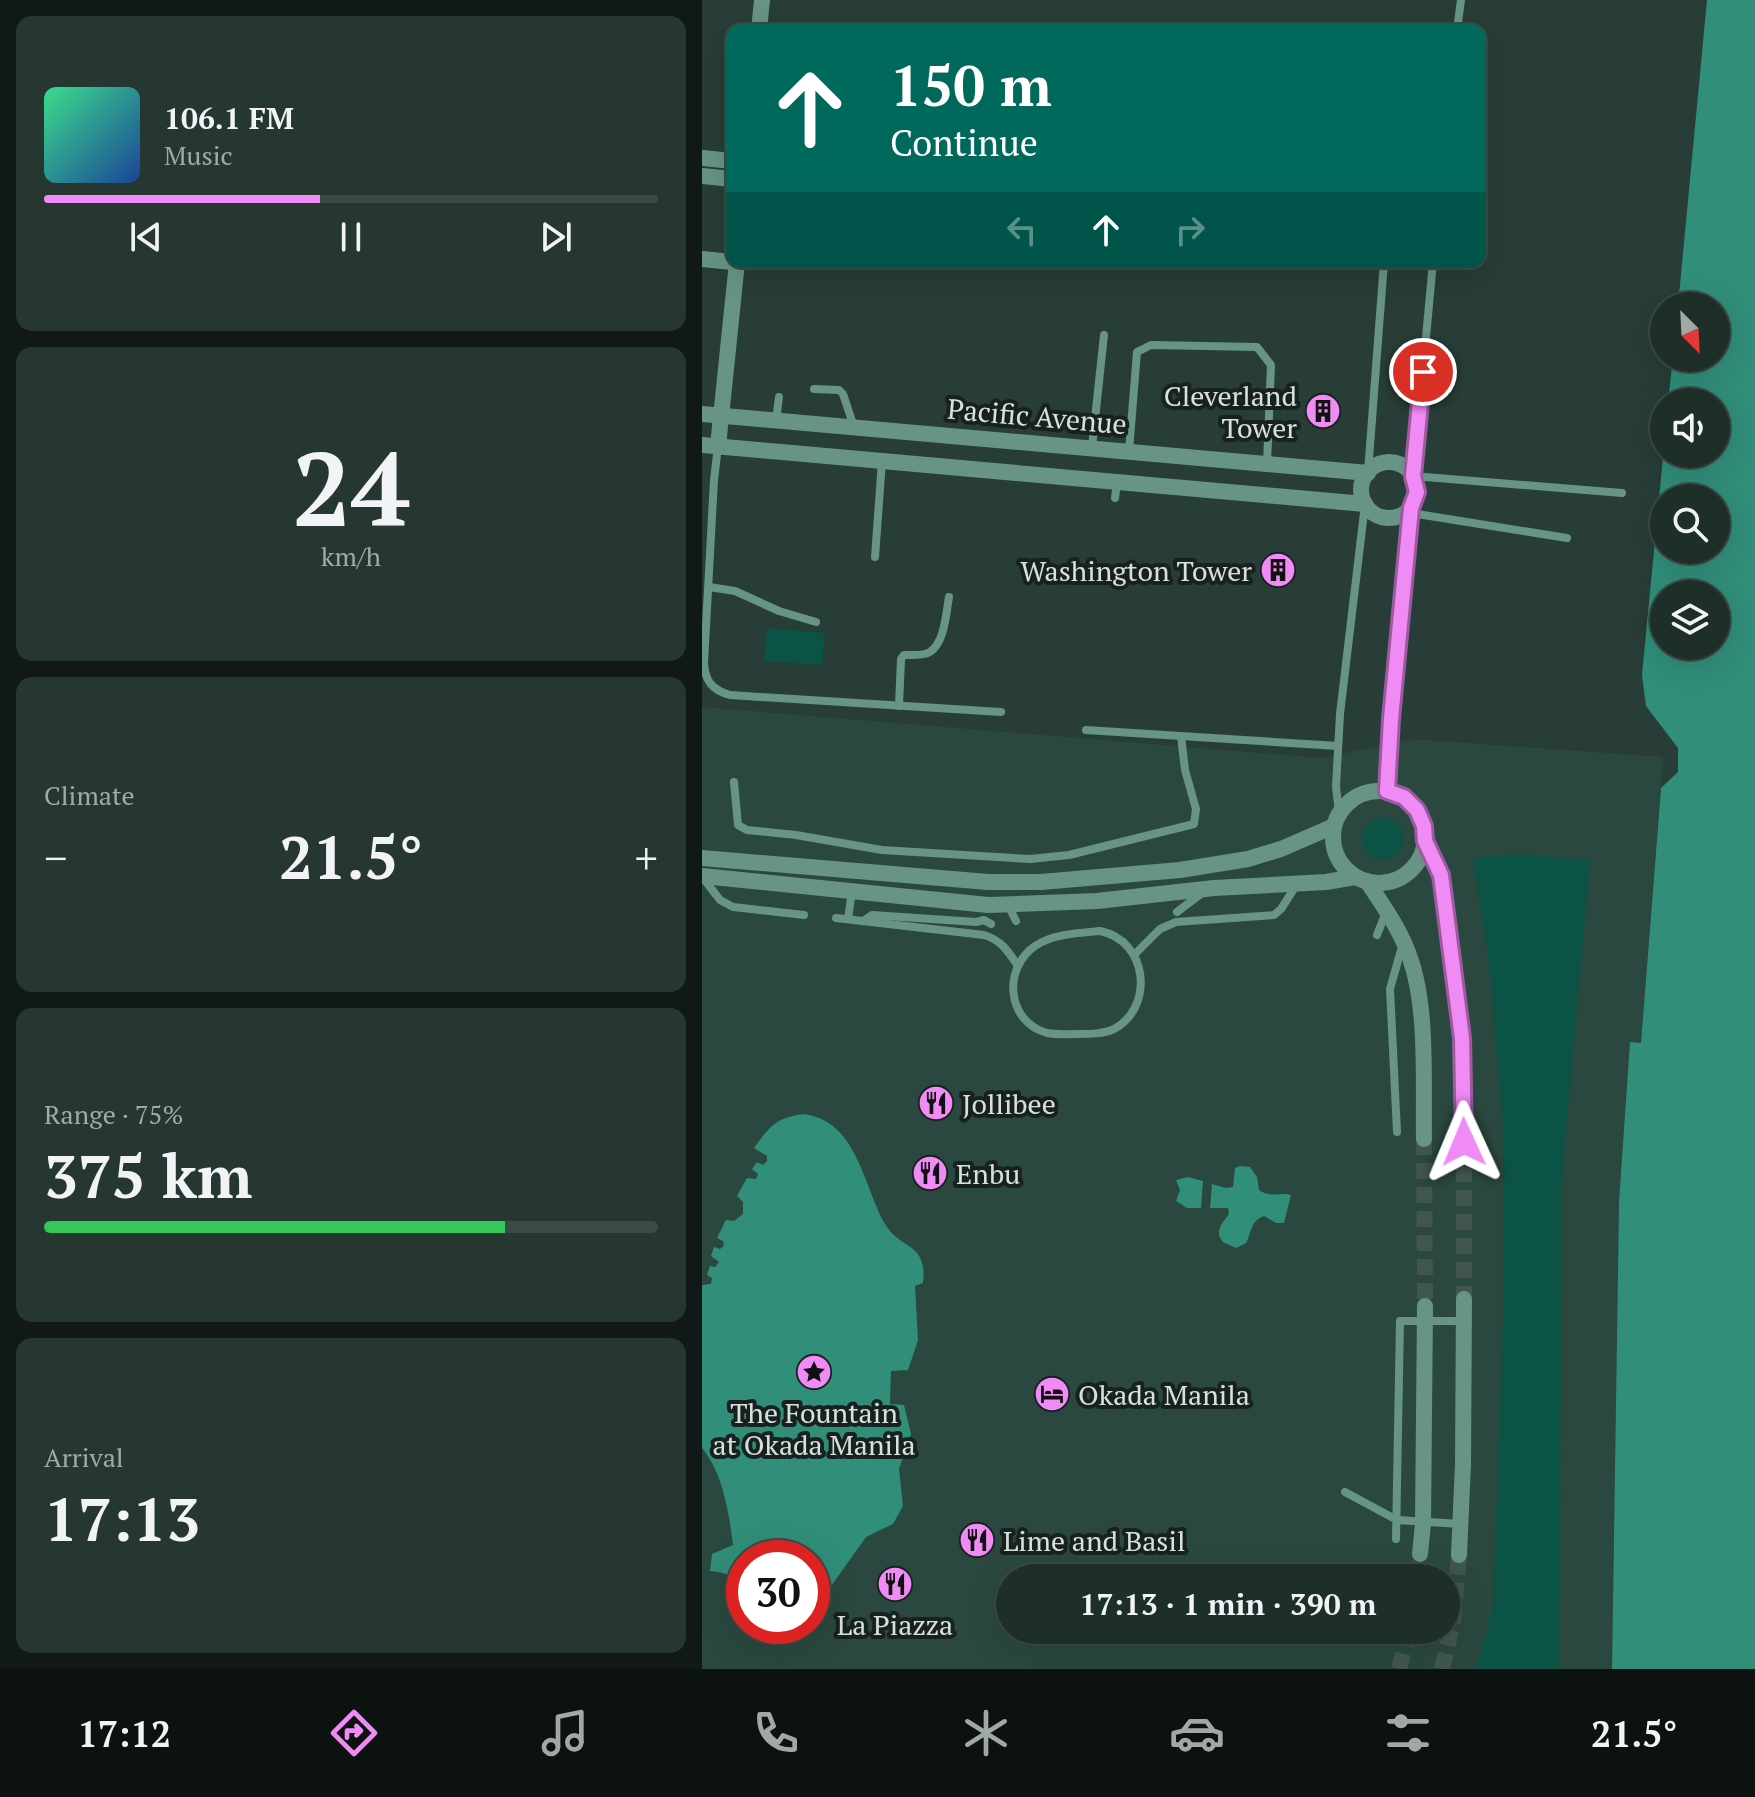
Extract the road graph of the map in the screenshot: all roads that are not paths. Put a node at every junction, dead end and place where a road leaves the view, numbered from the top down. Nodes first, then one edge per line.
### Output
1 (762, 0) edge
2 (1461, 0) edge
3 (760, 24) edge
4 (1458, 24) edge
5 (702, 158) edge
6 (726, 160) edge
7 (702, 176) edge
8 (726, 178) edge
9 (702, 259) edge
10 (726, 261) edge
11 (734, 268) edge
12 (1384, 268) edge
13 (1432, 268) edge
14 (1104, 335) dead end
15 (814, 389) dead end
16 (779, 397) dead end
17 (702, 414) edge
18 (721, 416) junction
19 (776, 420) junction
20 (854, 427) junction
21 (710, 446) edge
22 (1092, 447) junction
23 (1129, 451) junction
24 (882, 460) junction
25 (1267, 464) junction
26 (1368, 473) junction
27 (1413, 476) junction
28 (1622, 493) dead end
29 (1365, 504) junction
30 (1411, 510) junction
31 (1567, 538) dead end
32 (875, 557) dead end
33 (709, 587) junction
34 (949, 597) dead end
35 (816, 622) dead end
36 (899, 706) junction
37 (1001, 712) dead end
38 (1086, 730) dead end
39 (1181, 736) junction
40 (1338, 746) junction
41 (734, 782) dead end
42 (1387, 791) junction
43 (1336, 819) junction
44 (1425, 841) junction
45 (702, 858) edge
46 (702, 877) edge
47 (1361, 879) junction
48 (1297, 884) junction
49 (1208, 889) junction
50 (852, 891) junction
51 (928, 899) junction
52 (1008, 905) junction
53 (1386, 911) junction
54 (1177, 912) dead end
55 (804, 915) dead end
56 (836, 918) dead end
57 (848, 919) junction
58 (926, 919) junction
59 (863, 921) junction
60 (1016, 921) dead end
61 (991, 924) dead end
62 (1377, 935) dead end
63 (1403, 941) junction
64 (1135, 954) junction
65 (1018, 966) junction
66 (1396, 1128) dead end
67 (1424, 1139) tunnel mouth
68 (1464, 1142) tunnel mouth
69 (1464, 1299) tunnel mouth
70 (1425, 1314) junction
71 (1464, 1321) junction
72 (1345, 1492) dead end
73 (1397, 1520) junction
74 (1423, 1524) junction
75 (1462, 1525) junction
76 (1396, 1539) dead end
77 (1420, 1554) tunnel mouth
78 (1459, 1555) tunnel mouth

1 - 3 street
2 - 4 lane
5 - 6 street
7 - 8 street
9 - 10 street
11 - 18 street
12 - 26 lane
13 - 27 lane
14 - 22 lane
15 - 20 lane
16 - 19 lane
17 - 18 street, Pacific Avenue
18 - 19 street, Pacific Avenue
18 - 21 street
19 - 20 street, Pacific Avenue
20 - 22 street, Pacific Avenue
21 - 24 street, Pacific Avenue
21 - 33 lane
22 - 23 street, Pacific Avenue
23 - 25 street, Pacific Avenue
23 - 25 lane
24 - 29 street, Pacific Avenue
24 - 32 lane
25 - 26 street, Pacific Avenue
26 - 27 street
26 - 29 street
27 - 28 lane
27 - 30 street
29 - 30 street
29 - 40 lane
30 - 31 lane
30 - 42 lane
33 - 35 lane
33 - 36 lane
34 - 36 lane
36 - 37 lane
38 - 39 lane
39 - 40 lane
39 - 41 lane
40 - 43 lane
42 - 43 street
42 - 44 street
43 - 45 street
43 - 47 street
44 - 47 street
44 - 68 street
46 - 50 street
46 - 55 lane
47 - 48 street
47 - 53 street
48 - 49 street
48 - 64 lane
49 - 52 street
49 - 54 lane
50 - 51 street
50 - 57 lane
51 - 52 street
51 - 58 lane
52 - 60 lane
53 - 62 lane
53 - 63 street
56 - 57 lane
57 - 59 lane
58 - 59 lane
58 - 61 lane
59 - 65 lane
63 - 66 lane
63 - 67 street
64 - 65 lane
64 - 65 lane
69 - 71 street
70 - 71 lane
70 - 73 lane
70 - 74 street
71 - 75 street
72 - 73 lane
73 - 74 lane
73 - 76 lane
74 - 75 lane
74 - 77 street
75 - 78 street

